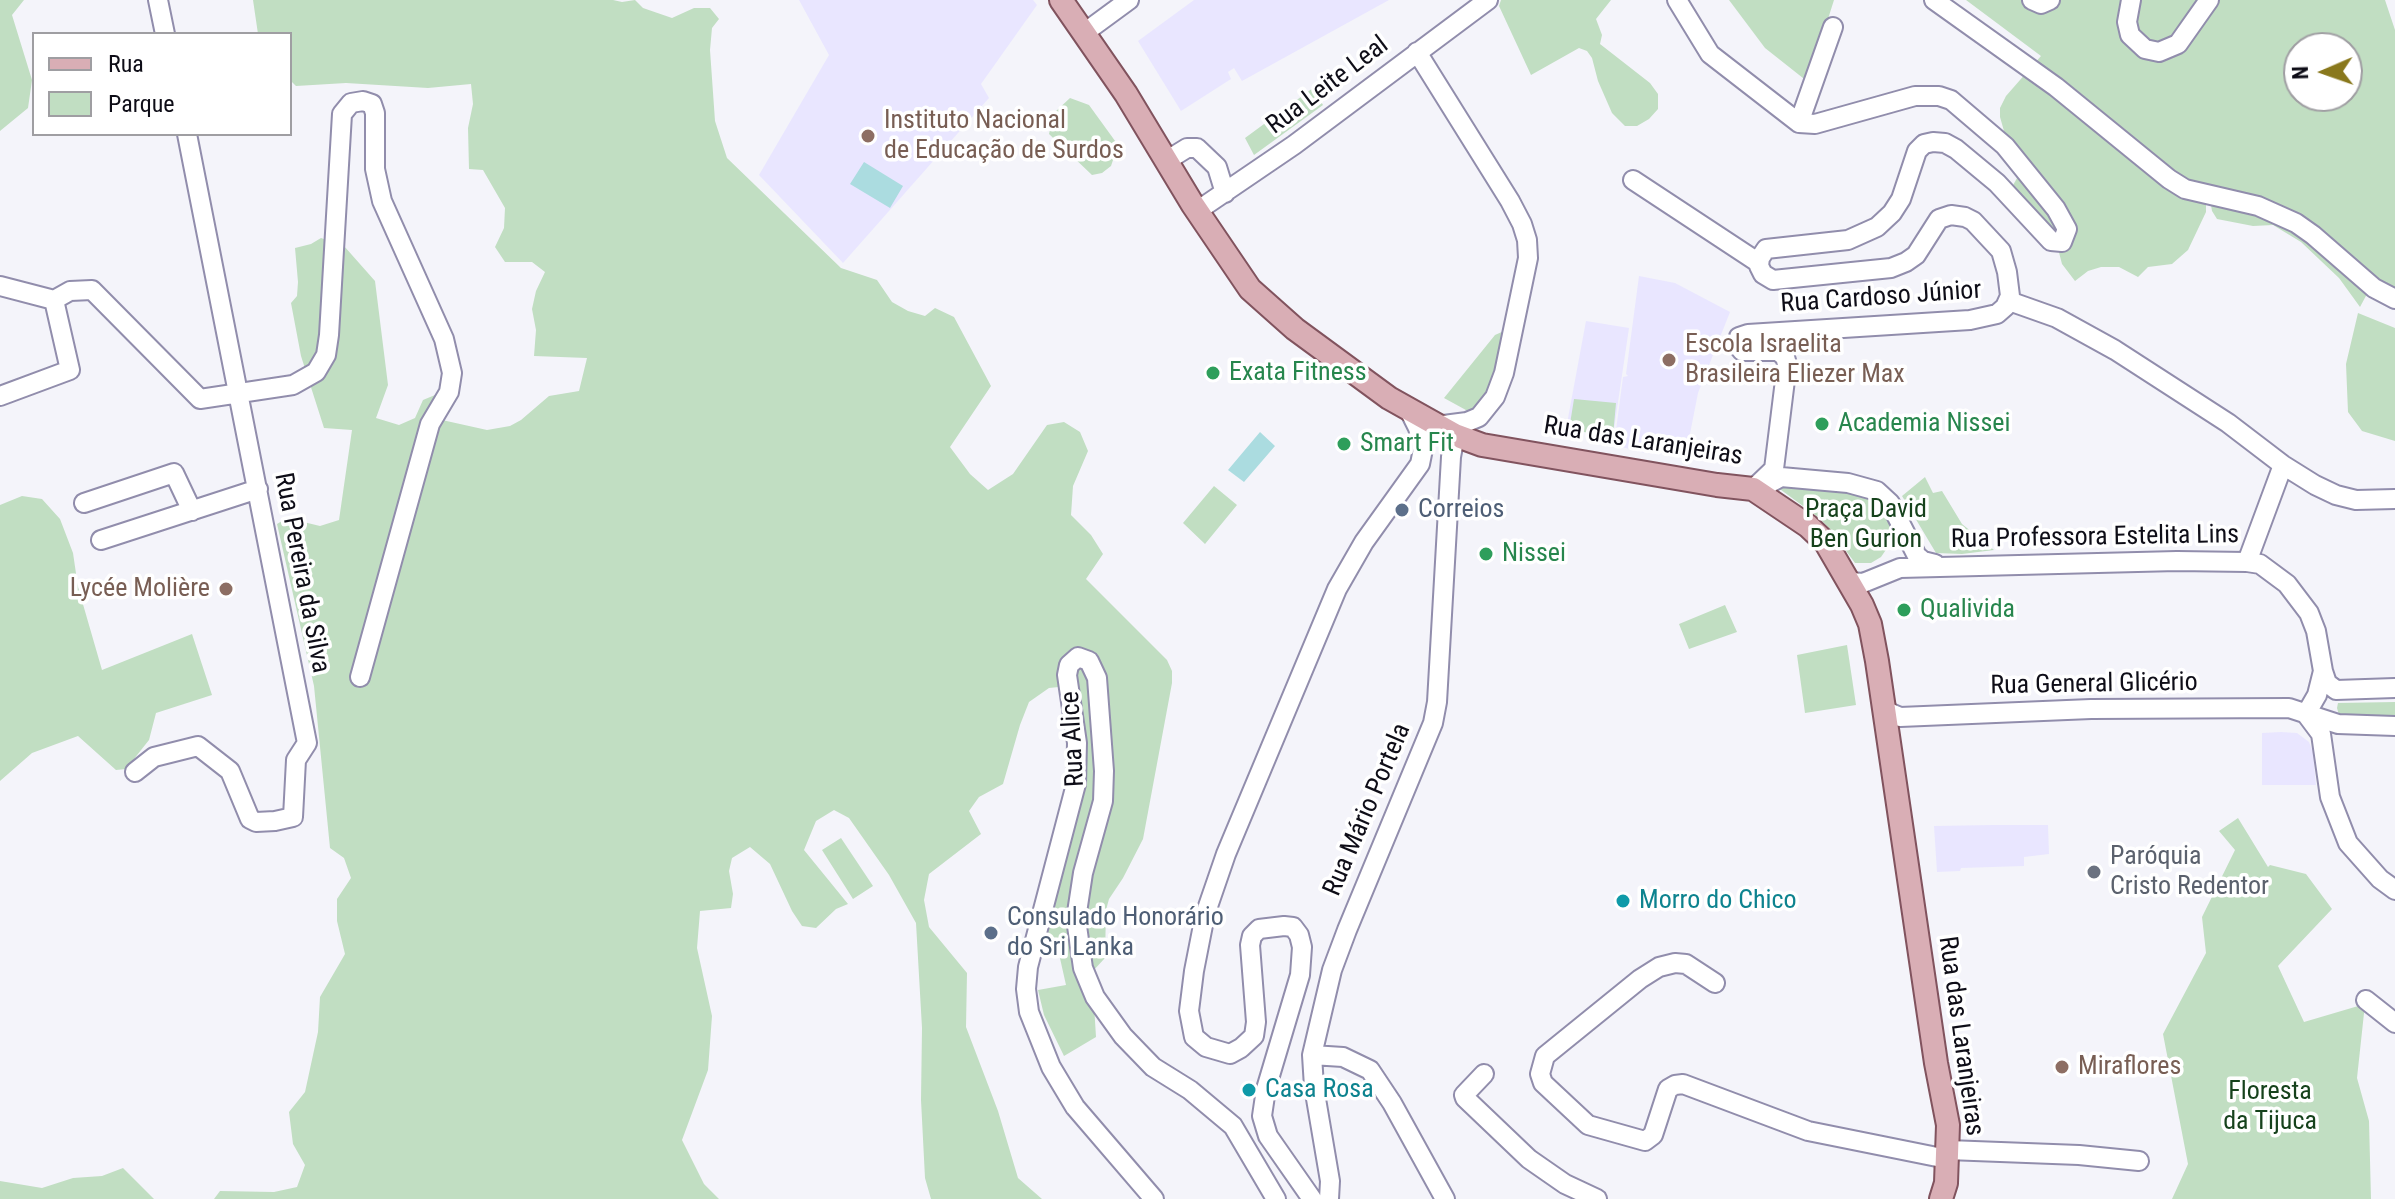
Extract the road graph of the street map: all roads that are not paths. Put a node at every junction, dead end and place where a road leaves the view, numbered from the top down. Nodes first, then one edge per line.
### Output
1 (158, 0) edge
2 (1061, 0) edge
3 (1129, 0) edge
4 (1488, 0) edge
5 (1677, 0) edge
6 (1934, 0) edge
7 (2032, 0) edge
8 (2050, 0) edge
9 (2131, 0) edge
10 (2209, 0) edge
11 (1833, 27) dead end
12 (165, 32) edge
13 (1084, 33) junction
14 (1417, 52) junction
15 (1799, 123) junction
16 (187, 136) edge
17 (1166, 161) junction
18 (1633, 180) dead end
19 (1225, 193) junction
20 (1197, 211) junction
21 (1759, 263) junction
22 (0, 286) edge
23 (2395, 299) edge
24 (54, 300) junction
25 (2009, 301) junction
26 (240, 393) junction
27 (0, 396) edge
28 (1410, 412) junction
29 (1446, 431) junction
30 (1420, 464) junction
31 (2283, 465) junction
32 (1778, 473) junction
33 (1450, 476) junction
34 (258, 489) junction
35 (1760, 493) junction
36 (2395, 499) edge
37 (84, 503) dead end
38 (192, 511) junction
39 (101, 540) dead end
40 (2247, 562) junction
41 (1942, 566) junction
42 (1875, 580) junction
43 (1851, 582) junction
44 (1862, 605) junction
45 (2323, 671) junction
46 (360, 677) dead end
47 (2395, 688) edge
48 (2336, 690) junction
49 (1884, 710) junction
50 (2306, 714) junction
51 (2338, 724) junction
52 (2395, 726) edge
53 (135, 772) dead end
54 (2395, 890) edge
55 (1715, 983) dead end
56 (2366, 1000) dead end
57 (2395, 1023) edge
58 (1312, 1055) junction
59 (1484, 1074) dead end
60 (1948, 1154) junction
61 (1327, 1161) junction
62 (2139, 1161) dead end
63 (1289, 1168) junction
64 (1154, 1199) edge
65 (1276, 1199) edge
66 (1312, 1199) edge
67 (1329, 1199) edge
68 (1445, 1199) edge
69 (1597, 1199) edge
70 (1941, 1199) edge

1 - 12 street
2 - 13 main road, Rua das Laranjeiras
3 - 13 street
4 - 14 street, Rua Leite Leal
5 - 15 street
6 - 23 street
7 - 8 street
9 - 10 street
11 - 15 street
13 - 17 main road, Rua das Laranjeiras
14 - 19 street, Rua Leite Leal
14 - 29 street
15 - 21 street, Rua Cardoso Júnior
16 - 26 street, Rua Pereira da Silva
17 - 19 street
17 - 20 main road, Rua das Laranjeiras
18 - 21 street
19 - 20 street, Rua Leite Leal
20 - 28 main road, Rua das Laranjeiras
21 - 25 street, Rua Cardoso Júnior
22 - 24 street
24 - 26 street
24 - 27 street
25 - 31 street
25 - 32 street, Rua Cardoso Júnior
26 - 34 street, Rua Pereira da Silva
26 - 46 street
28 - 29 main road, Rua das Laranjeiras
28 - 30 street
29 - 33 street, Rua Mário Portela
29 - 35 main road, Rua das Laranjeiras
30 - 33 street
30 - 63 street
31 - 36 street
31 - 40 street
32 - 35 street
32 - 41 street
33 - 58 street, Rua Mário Portela
34 - 38 street
34 - 53 street, Rua Pereira da Silva
35 - 43 main road, Rua das Laranjeiras
37 - 38 street
38 - 39 street
40 - 41 street, Rua Professora Estelita Lins
40 - 45 street, Rua Professora Estelita Lins
41 - 42 street, Rua Professora Estelita Lins
42 - 43 street, Rua Professora Estelita Lins
42 - 44 street
43 - 44 main road, Rua das Laranjeiras
44 - 49 main road, Rua das Laranjeiras
45 - 48 street, Rua Professora Estelita Lins
45 - 50 street
47 - 48 street
48 - 51 street
49 - 50 street, Rua General Glicério
49 - 60 main road, Rua das Laranjeiras
50 - 51 street, Rua General Glicério
50 - 54 street
51 - 52 street, Rua General Glicério
55 - 60 street
56 - 57 street
58 - 61 street, Rua Mário Portela
58 - 68 street
59 - 69 street
60 - 62 street
60 - 70 main road, Rua das Laranjeiras
61 - 63 street
61 - 67 street, Rua Mário Portela
63 - 66 street
64 - 65 street, Rua Alice

